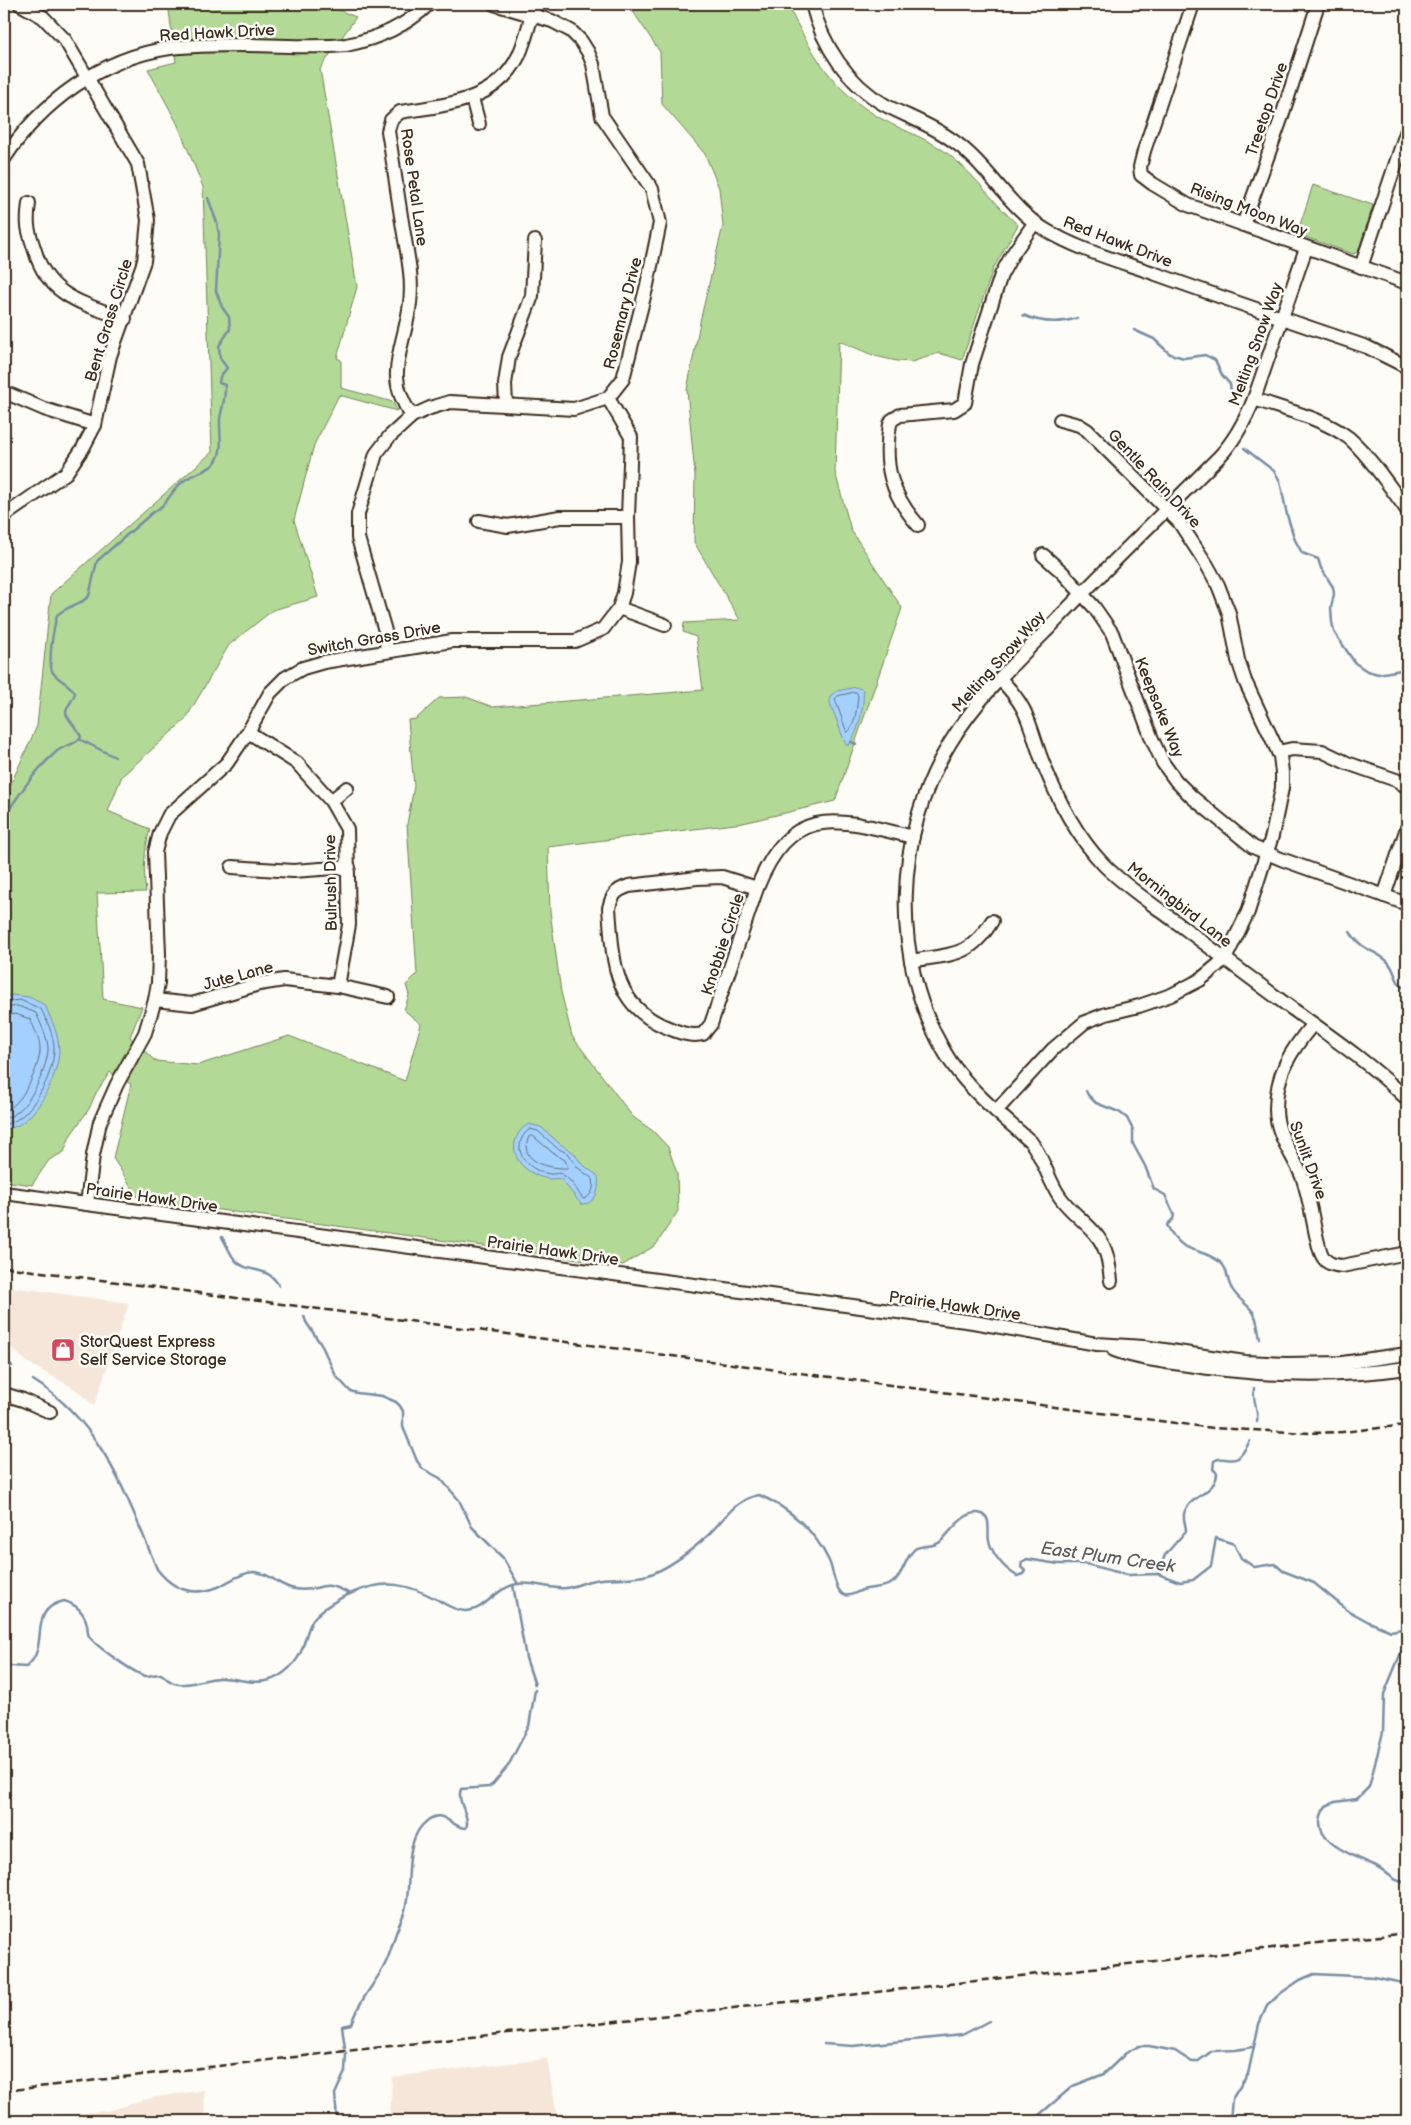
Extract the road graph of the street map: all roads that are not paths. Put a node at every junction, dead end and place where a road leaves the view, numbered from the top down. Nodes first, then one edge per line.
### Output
1 (20, 4) edge
2 (429, 4) edge
3 (494, 4) edge
4 (812, 4) edge
5 (1193, 4) edge
6 (1318, 4) edge
7 (533, 9) edge
8 (87, 77) junction
9 (472, 98) junction
10 (479, 124) dead end
11 (1407, 130) edge
12 (4, 159) edge
13 (1401, 169) edge
14 (29, 203) dead end
15 (1034, 222) junction
16 (1244, 225) junction
17 (535, 241) dead end
18 (1306, 248) junction
19 (1361, 267) junction
20 (1407, 283) edge
21 (1282, 318) junction
22 (125, 319) junction
23 (1407, 367) edge
24 (4, 392) edge
25 (608, 398) junction
26 (1254, 399) junction
27 (506, 404) junction
28 (412, 416) junction
29 (1060, 420) dead end
30 (95, 425) junction
31 (1166, 509) junction
32 (1407, 510) edge
33 (4, 516) edge
34 (628, 517) junction
35 (479, 522) dead end
36 (918, 526) dead end
37 (1043, 555) dead end
38 (1082, 593) junction
39 (619, 608) junction
40 (666, 625) dead end
41 (387, 651) junction
42 (1000, 679) junction
43 (248, 732) junction
44 (1278, 752) junction
45 (1407, 787) edge
46 (347, 788) dead end
47 (330, 801) junction
48 (1407, 828) edge
49 (913, 837) junction
50 (1267, 854) junction
51 (232, 867) dead end
52 (349, 867) junction
53 (757, 888) junction
54 (1384, 896) junction
55 (1407, 904) edge
56 (992, 921) dead end
57 (1225, 960) junction
58 (911, 961) junction
59 (338, 986) junction
60 (388, 997) dead end
61 (155, 1000) junction
62 (1313, 1024) junction
63 (1407, 1099) edge
64 (996, 1111) junction
65 (4, 1193) edge
66 (87, 1204) junction
67 (1407, 1253) edge
68 (1111, 1281) dead end
69 (1097, 1344) junction
70 (1407, 1354) edge
71 (1407, 1368) edge
72 (4, 1394) edge
73 (50, 1412) dead end

1 - 8 street, Bent Grass Circle
2 - 8 street, Red Hawk Drive
3 - 7 street, Rosemary Drive
4 - 15 street, Red Hawk Drive
5 - 16 street, Rising Moon Way
6 - 16 street, Treetop Drive
7 - 9 street, Rose Petal Lane
7 - 25 street, Rosemary Drive
8 - 12 street, Red Hawk Drive
8 - 22 street, Bent Grass Circle
9 - 10 street
9 - 28 street, Rose Petal Lane
11 - 13 street
13 - 19 street
14 - 22 street
15 - 21 street, Red Hawk Drive
15 - 36 street
16 - 18 street, Rising Moon Way
17 - 27 street
18 - 19 street, Rising Moon Way
18 - 21 street, Melting Snow Way
19 - 20 street, Rising Moon Way
21 - 23 street, Red Hawk Drive
21 - 26 street, Melting Snow Way
22 - 30 street, Bent Grass Circle
24 - 30 street
25 - 27 street
25 - 34 street, Switch Grass Drive
26 - 31 street, Melting Snow Way
26 - 32 street
27 - 28 street
28 - 41 street
29 - 31 street, Gentle Rain Drive
30 - 33 street, Bent Grass Circle
31 - 38 street, Melting Snow Way
31 - 44 street, Gentle Rain Drive
34 - 35 street
34 - 39 street, Switch Grass Drive
37 - 38 street, Keepsake Way
38 - 42 street, Melting Snow Way
38 - 50 street, Keepsake Way
39 - 40 street
39 - 41 street, Switch Grass Drive
41 - 43 street, Switch Grass Drive
42 - 49 street, Melting Snow Way
42 - 57 street, Morningbird Lane
43 - 47 street, Bulrush Drive
43 - 61 street, Switch Grass Drive
44 - 45 street
44 - 50 street, Gentle Rain Drive
46 - 47 street
47 - 52 street, Bulrush Drive
48 - 54 street
49 - 53 street
49 - 58 street, Melting Snow Way
50 - 54 street, Keepsake Way
50 - 57 street, Gentle Rain Drive
51 - 52 street
52 - 59 street, Bulrush Drive
53 - 53 street, Knobbie Circle
54 - 55 street, Keepsake Way
56 - 58 street
57 - 62 street, Morningbird Lane
57 - 64 street, Gentle Rain Drive
58 - 64 street, Melting Snow Way
59 - 60 street, Jute Lane
59 - 61 street, Jute Lane
61 - 66 street, Switch Grass Drive
62 - 63 street, Morningbird Lane
62 - 67 street, Sunlit Drive
64 - 68 street, Melting Snow Way
65 - 66 street, Prairie Hawk Drive
66 - 69 street, Prairie Hawk Drive
69 - 70 street, Prairie Hawk Drive
69 - 71 street, Prairie Hawk Drive
72 - 73 street

